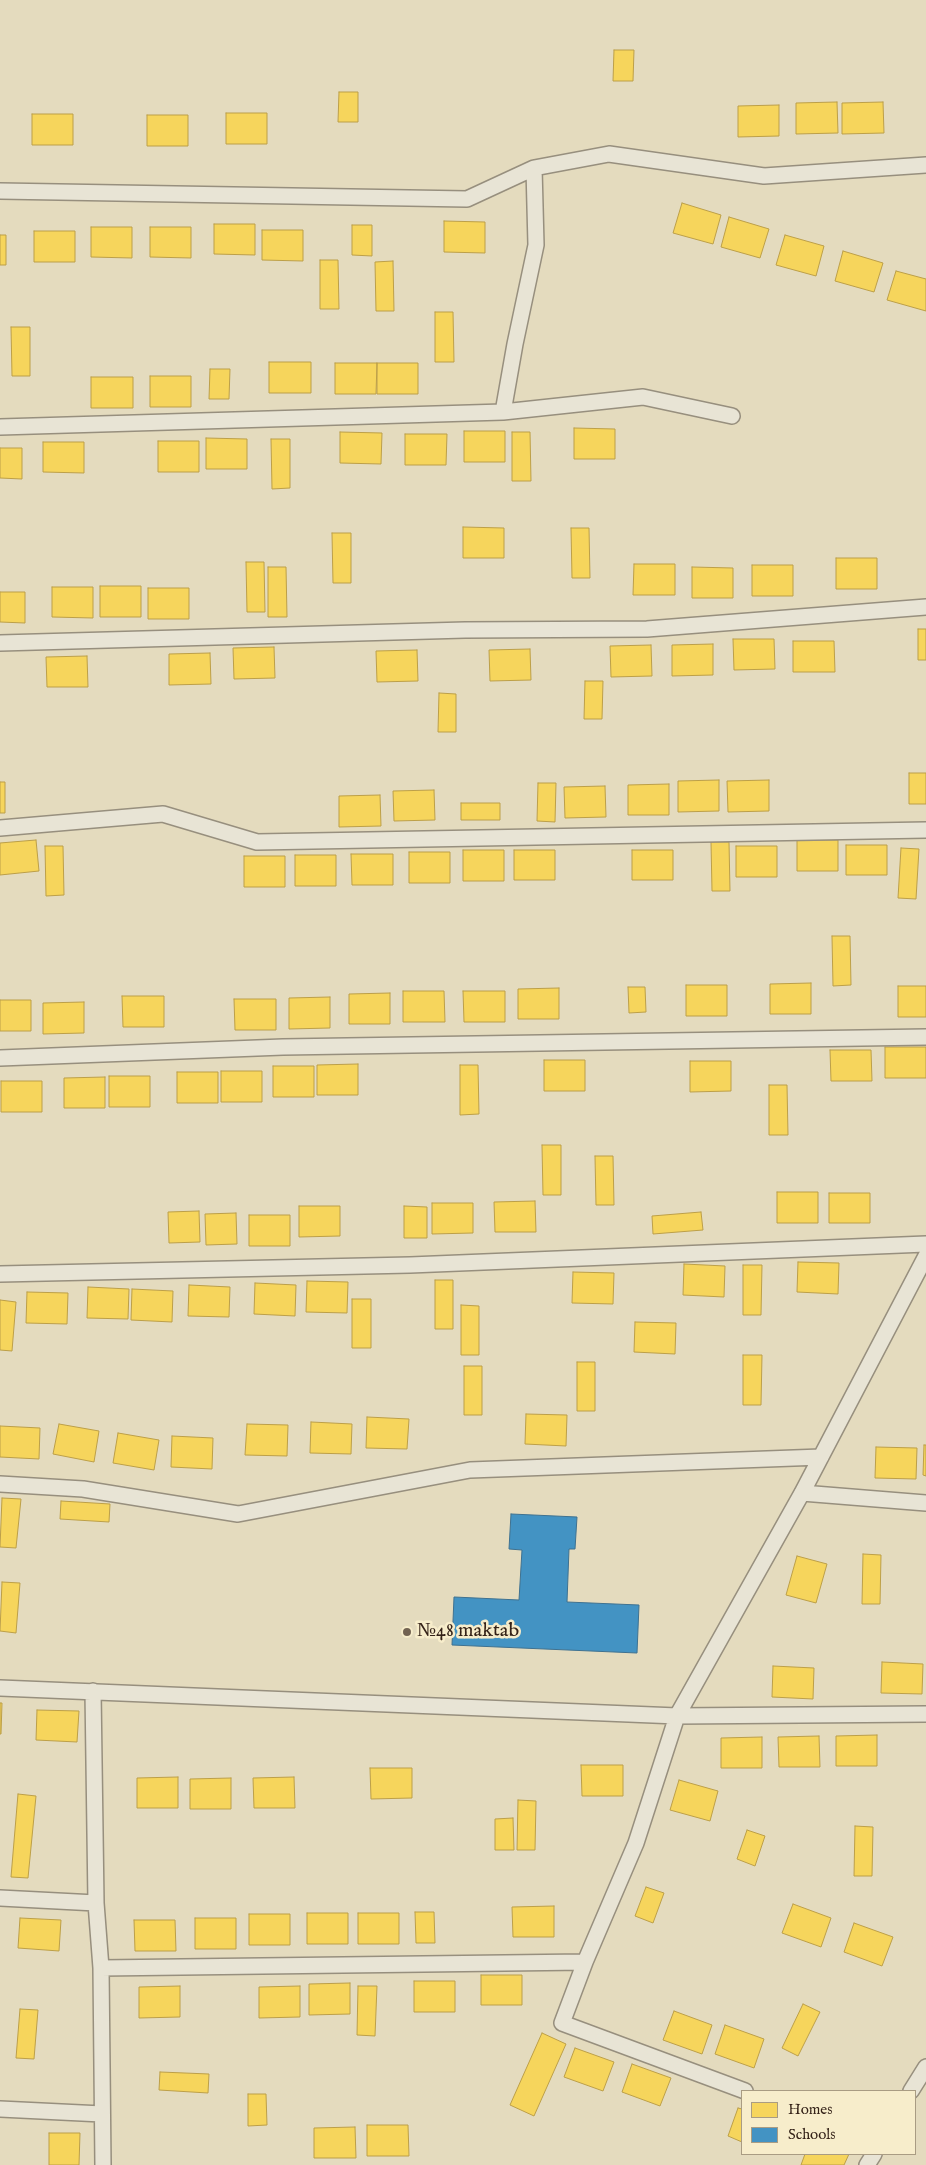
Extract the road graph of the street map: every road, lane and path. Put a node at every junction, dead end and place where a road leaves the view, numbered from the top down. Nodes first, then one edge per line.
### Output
1 (926, 165) edge
2 (534, 168) junction
3 (0, 190) edge
4 (503, 412) junction
5 (732, 416) dead end
6 (0, 427) edge
7 (926, 607) edge
8 (0, 643) edge
9 (0, 828) edge
10 (926, 830) edge
11 (926, 1037) edge
12 (0, 1058) edge
13 (926, 1244) edge
14 (925, 1260) edge
15 (0, 1274) edge
16 (821, 1457) junction
17 (0, 1484) edge
18 (802, 1493) junction
19 (926, 1503) edge
20 (0, 1688) edge
21 (93, 1691) junction
22 (926, 1714) edge
23 (677, 1716) junction
24 (0, 1898) edge
25 (96, 1903) junction
26 (585, 1962) junction
27 (101, 1968) junction
28 (926, 2067) edge
29 (742, 2090) edge
30 (912, 2090) edge
31 (0, 2109) edge
32 (102, 2114) junction
33 (103, 2165) edge

1 - 2 street
2 - 3 street
2 - 4 street
4 - 5 street
4 - 6 street
7 - 8 street
9 - 10 street
11 - 12 street
13 - 15 street
14 - 16 street
16 - 17 street
16 - 18 street
18 - 19 street
18 - 23 street
20 - 21 street
21 - 23 street
21 - 25 street
22 - 23 street
23 - 26 street
24 - 25 street
25 - 27 street
26 - 27 street
26 - 29 street
27 - 32 street
28 - 30 street
31 - 32 street
32 - 33 street

